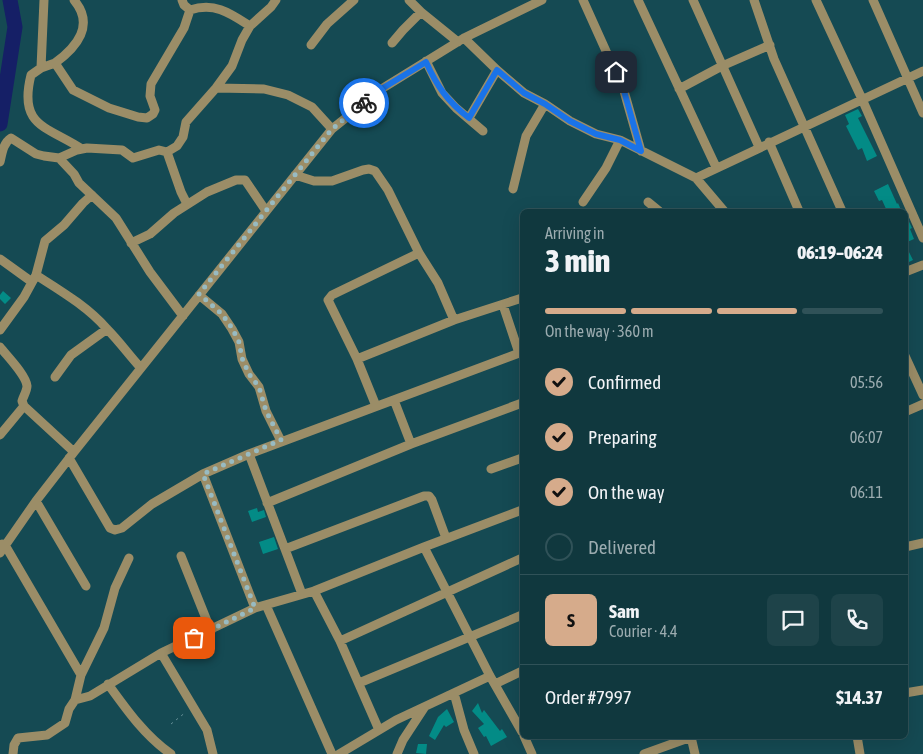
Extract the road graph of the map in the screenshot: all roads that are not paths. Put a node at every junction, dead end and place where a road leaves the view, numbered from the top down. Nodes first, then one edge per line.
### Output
1 (44, 0) edge
2 (74, 0) edge
3 (182, 0) edge
4 (276, 0) edge
5 (354, 0) edge
6 (542, 0) edge
7 (583, 0) edge
8 (638, 0) edge
9 (693, 0) edge
10 (754, 0) edge
11 (816, 0) edge
12 (873, 0) edge
13 (412, 1) edge
14 (190, 10) junction
15 (421, 12) junction
16 (250, 26) junction
17 (461, 40) junction
18 (392, 43) dead end
19 (311, 45) dead end
20 (770, 45) junction
21 (426, 62) junction
22 (55, 63) junction
23 (722, 66) junction
24 (42, 68) junction
25 (497, 70) junction
26 (923, 70) edge
27 (907, 78) junction
28 (216, 88) junction
29 (679, 89) junction
30 (862, 99) junction
31 (545, 104) junction
32 (923, 113) edge
33 (469, 118) junction
34 (803, 126) junction
35 (332, 129) junction
36 (483, 131) dead end
37 (620, 140) junction
38 (769, 142) junction
39 (759, 147) junction
40 (82, 149) junction
41 (641, 151) junction
42 (167, 152) junction
43 (59, 158) junction
44 (0, 162) edge
45 (716, 168) junction
46 (295, 175) junction
47 (696, 178) junction
48 (512, 189) dead end
49 (92, 195) junction
50 (583, 202) dead end
51 (648, 202) dead end
52 (187, 204) junction
53 (657, 209) edge
54 (722, 209) edge
55 (798, 209) edge
56 (841, 209) edge
57 (266, 210) junction
58 (923, 238) edge
59 (131, 243) junction
60 (419, 253) junction
61 (0, 259) edge
62 (923, 265) edge
63 (908, 271) edge
64 (34, 279) junction
65 (199, 294) junction
66 (520, 299) edge
67 (503, 305) junction
68 (183, 316) junction
69 (454, 320) junction
70 (107, 329) junction
71 (0, 330) edge
72 (0, 347) edge
73 (520, 349) edge
74 (520, 352) edge
75 (357, 360) junction
76 (908, 362) edge
77 (140, 367) junction
78 (55, 377) dead end
79 (923, 395) edge
80 (394, 400) junction
81 (520, 404) edge
82 (923, 404) edge
83 (24, 406) junction
84 (376, 406) junction
85 (908, 411) edge
86 (0, 435) edge
87 (281, 440) junction
88 (411, 444) junction
89 (249, 454) junction
90 (71, 455) junction
91 (520, 459) edge
92 (491, 469) dead end
93 (203, 474) junction
94 (36, 501) junction
95 (267, 503) junction
96 (520, 511) edge
97 (446, 538) junction
98 (923, 543) edge
99 (908, 546) edge
100 (2, 547) edge
101 (424, 547) junction
102 (285, 549) junction
103 (181, 556) dead end
104 (129, 558) dead end
105 (520, 559) edge
106 (86, 586) dead end
107 (314, 591) junction
108 (448, 591) junction
109 (302, 594) junction
110 (266, 605) junction
111 (255, 608) junction
112 (520, 616) edge
113 (211, 631) junction
114 (470, 635) junction
115 (340, 641) junction
116 (160, 653) junction
117 (520, 672) edge
118 (81, 675) junction
119 (492, 680) junction
120 (359, 683) junction
121 (108, 684) junction
122 (923, 690) edge
123 (908, 692) edge
124 (454, 693) junction
125 (75, 700) junction
126 (424, 708) junction
127 (520, 726) edge
128 (378, 730) junction
129 (526, 739) edge
130 (676, 739) edge
131 (693, 739) edge
132 (858, 739) edge
133 (13, 754) edge
134 (171, 754) edge
135 (213, 754) edge
136 (332, 754) edge
137 (339, 754) edge
138 (397, 754) edge
139 (474, 754) edge
140 (532, 754) edge
141 (644, 754) edge
142 (695, 754) edge
143 (860, 754) edge

1 - 24 street
2 - 22 street
3 - 14 street
4 - 16 street
5 - 19 street
6 - 17 street
7 - 41 street
8 - 29 street
9 - 23 street
10 - 20 street
11 - 30 street
12 - 27 street
13 - 15 street
14 - 16 street
14 - 22 street
15 - 17 street
15 - 18 street
16 - 28 street
17 - 21 street
17 - 25 street
20 - 23 street
20 - 34 street
21 - 33 street
21 - 35 street
22 - 24 street
23 - 29 street
23 - 39 street
24 - 40 street
25 - 31 street
25 - 33 street
26 - 27 street
27 - 30 street
27 - 32 street
28 - 35 street
28 - 42 street
29 - 45 street
30 - 34 street
30 - 58 street
31 - 37 street
31 - 48 street
33 - 36 street
34 - 38 street
34 - 56 street
35 - 46 street
37 - 41 street
37 - 50 street
38 - 39 street
38 - 55 street
39 - 45 street
40 - 42 street
40 - 43 street
41 - 47 street
42 - 52 street
43 - 44 street
43 - 49 street
45 - 47 street
46 - 57 street
46 - 60 street
47 - 54 street
49 - 59 street
49 - 64 street
51 - 53 street
52 - 57 street
52 - 59 street
57 - 65 street
59 - 68 street
60 - 69 street
60 - 75 street
61 - 64 street
62 - 63 street
64 - 70 street
64 - 71 street
65 - 68 street
65 - 87 street
66 - 67 street
67 - 69 street
67 - 73 street
68 - 77 street
69 - 75 street
70 - 77 street
70 - 78 street
72 - 83 street
74 - 80 street
75 - 84 street
76 - 79 street
77 - 90 street
80 - 84 street
80 - 88 street
81 - 88 street
82 - 85 street
83 - 86 street
83 - 90 street
84 - 87 street
87 - 89 street
88 - 95 street
89 - 93 street
89 - 95 street
90 - 93 street
90 - 94 street
91 - 92 street
93 - 111 street
94 - 100 street
94 - 106 street
95 - 102 street
96 - 97 street
97 - 101 street
97 - 102 street
98 - 99 street
100 - 118 street
101 - 107 street
101 - 108 street
102 - 109 street
103 - 113 street
104 - 118 street
105 - 108 street
107 - 109 street
107 - 115 street
108 - 114 street
108 - 115 street
109 - 110 street
110 - 111 street
110 - 136 street
111 - 113 street
112 - 114 street
113 - 116 street
114 - 119 street
114 - 120 street
115 - 120 street
116 - 121 street
116 - 135 street
117 - 119 street
118 - 125 street
119 - 124 street
119 - 127 street
120 - 128 street
121 - 125 street
121 - 134 street
122 - 123 street
124 - 126 street
124 - 139 street
125 - 133 street
126 - 128 street
126 - 138 street
128 - 137 street
129 - 140 street
130 - 141 street
131 - 142 street
132 - 143 street

